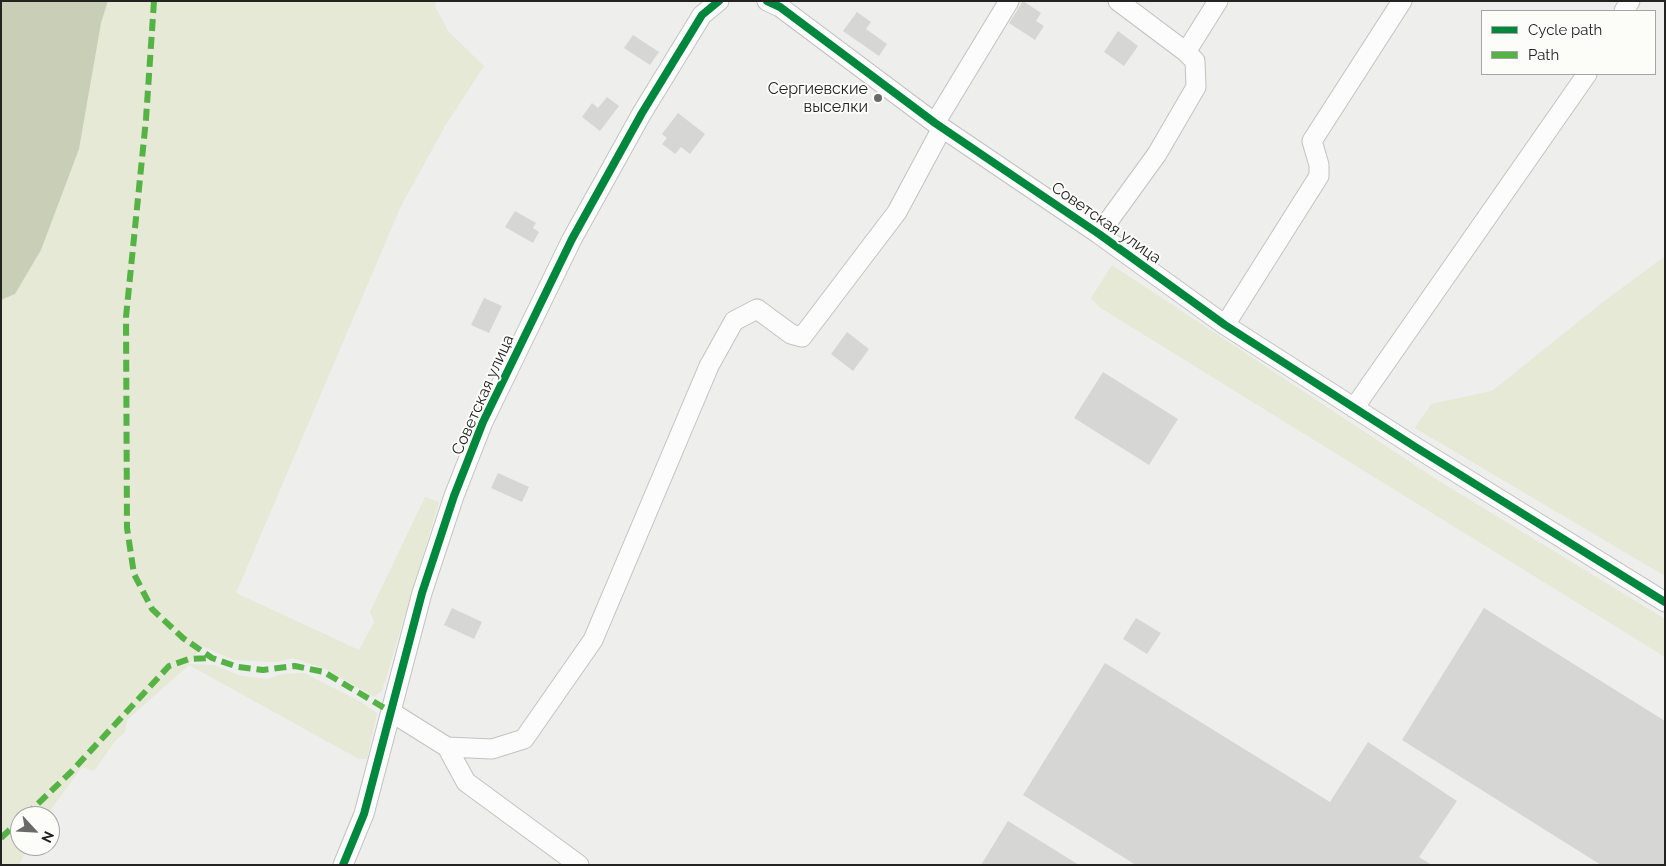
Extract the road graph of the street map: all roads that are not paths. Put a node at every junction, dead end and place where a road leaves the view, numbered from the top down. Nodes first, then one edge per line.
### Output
1 (719, 1) edge
2 (767, 1) edge
3 (1009, 1) edge
4 (1118, 1) edge
5 (1218, 1) edge
6 (1402, 1) edge
7 (1186, 52) junction
8 (1586, 75) edge
9 (939, 125) junction
10 (1099, 234) junction
11 (1225, 325) junction
12 (1354, 408) junction
13 (1665, 602) edge
14 (391, 712) junction
15 (447, 747) junction
16 (343, 865) edge
17 (580, 865) edge

1 - 14 street, Советская улица
2 - 9 street, Советская улица
3 - 9 street
4 - 7 street
5 - 7 street
6 - 11 street
7 - 10 street
8 - 12 street
9 - 10 street, Советская улица
9 - 15 street
10 - 11 street, Советская улица
11 - 12 street, Советская улица
12 - 13 street, Советская улица
14 - 15 street
14 - 16 street, Советская улица
15 - 17 street

